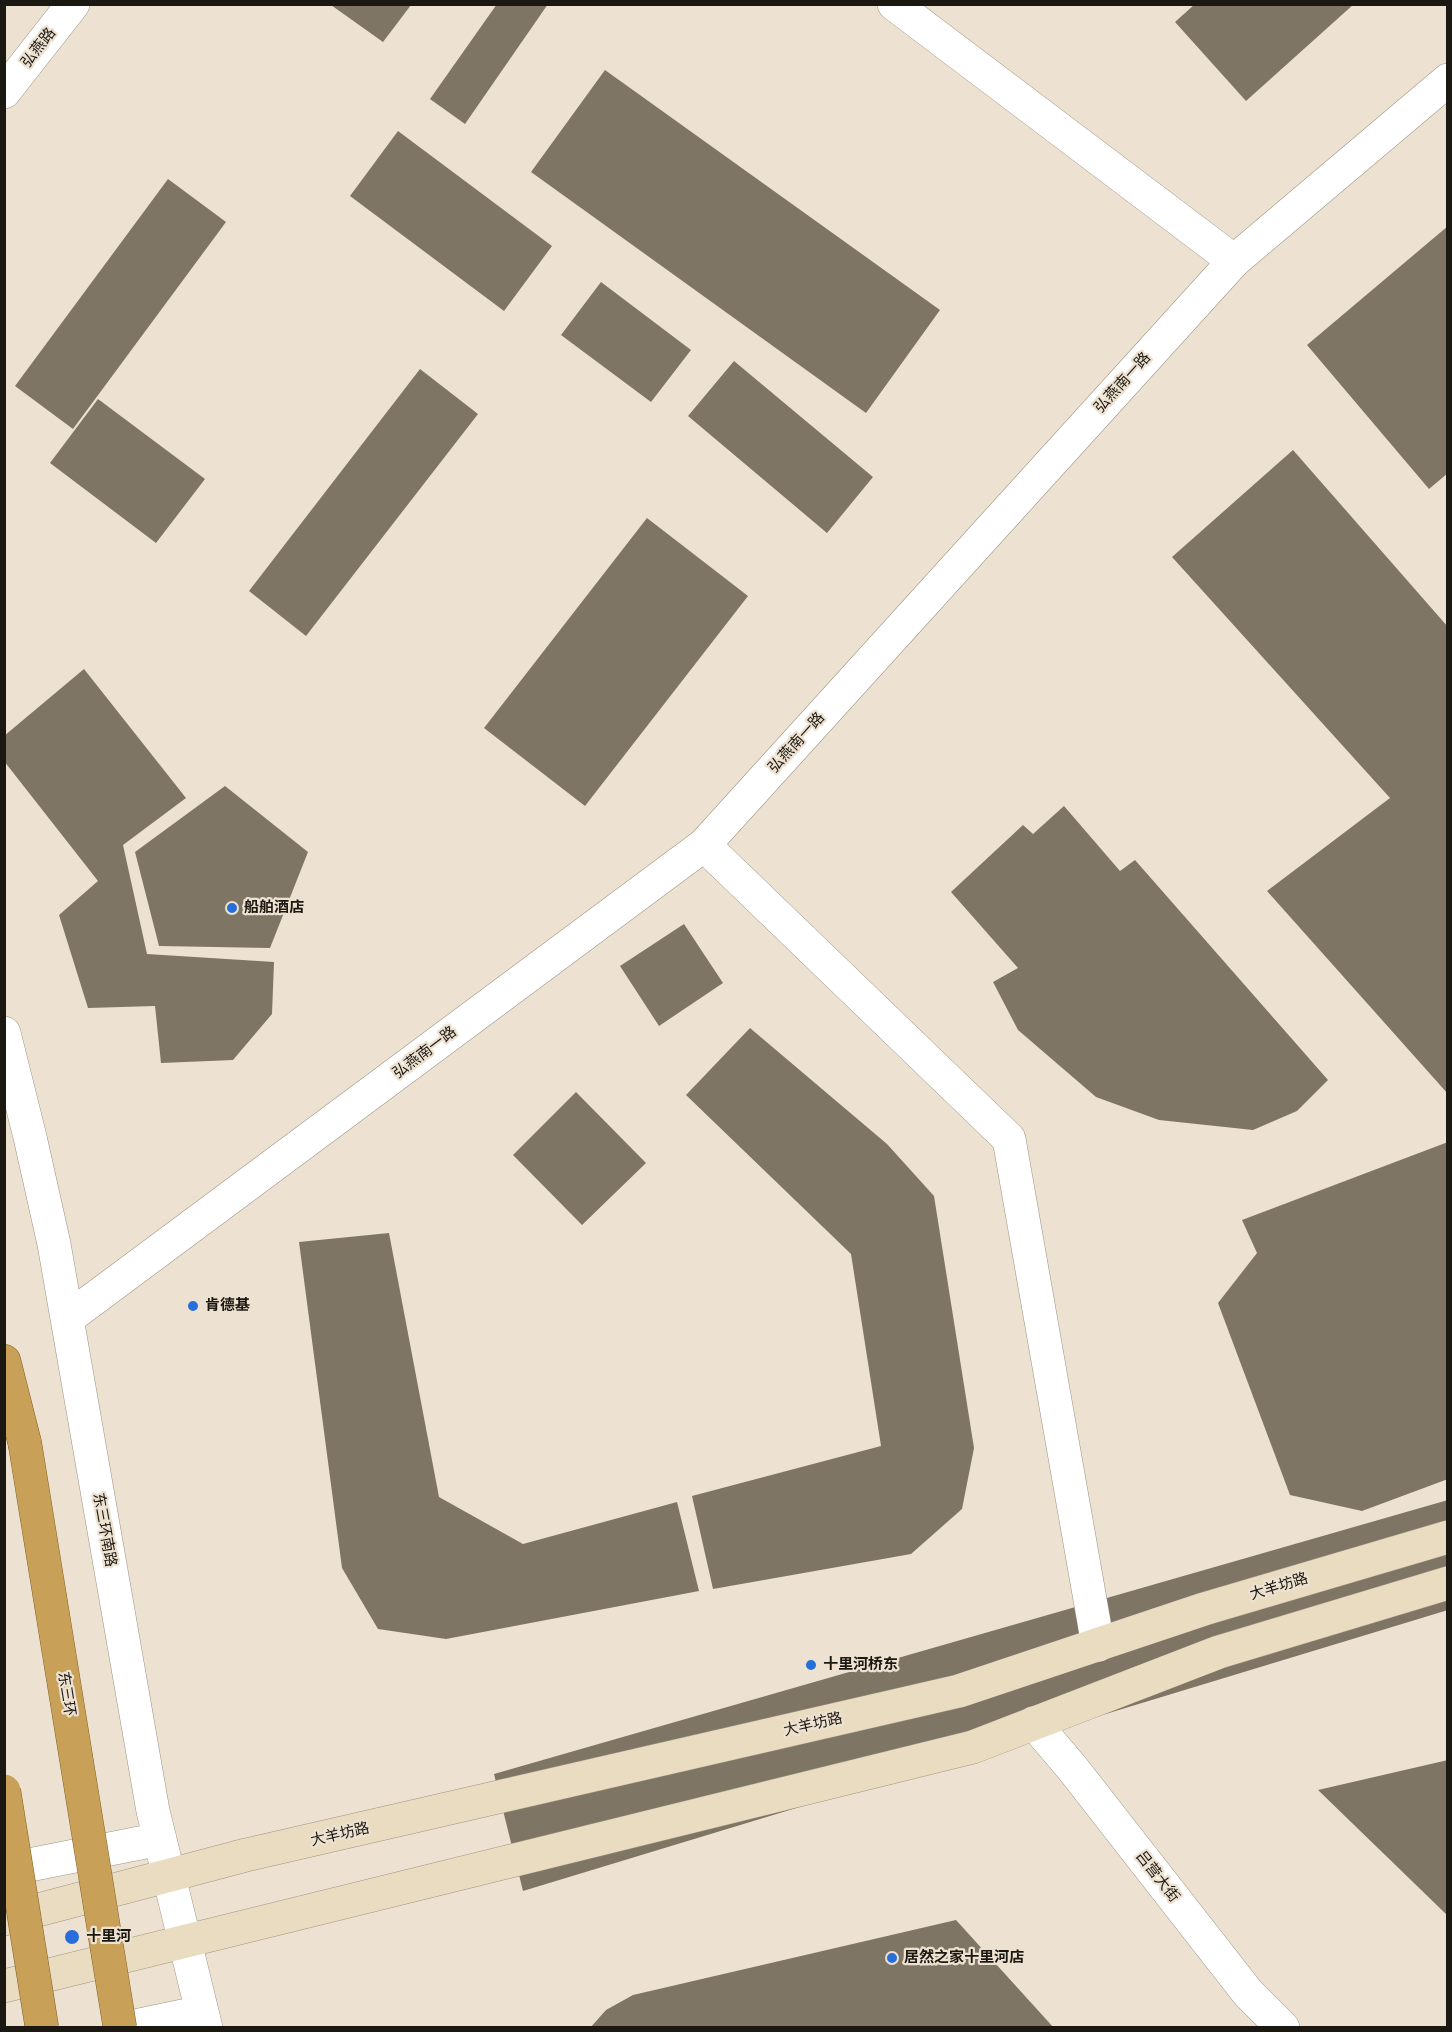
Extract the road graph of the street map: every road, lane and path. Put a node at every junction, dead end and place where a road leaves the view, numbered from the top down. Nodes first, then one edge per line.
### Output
1 (73, 4) edge
2 (894, 4) edge
3 (1448, 80) edge
4 (4, 92) edge
5 (1234, 261) junction
6 (704, 845) junction
7 (4, 1033) edge
8 (68, 1317) junction
9 (4, 1361) edge
10 (1448, 1537) edge
11 (1448, 1583) edge
12 (1098, 1645) junction
13 (1034, 1724) junction
14 (4, 1791) edge
15 (160, 1839) junction
16 (4, 1870) edge
17 (168, 1876) junction
18 (4, 1919) edge
19 (185, 1942) junction
20 (4, 1986) edge
21 (204, 2020) edge
22 (42, 2028) edge
23 (120, 2028) edge
24 (126, 2028) edge
25 (1283, 2028) edge

1 - 4 street, 弘燕路
2 - 5 street
3 - 5 street, 弘燕南一路
5 - 6 street, 弘燕南一路
6 - 8 street, 弘燕南一路
6 - 12 street
7 - 8 street, 东三环南路
8 - 15 street, 东三环南路
9 - 23 highway, 东三环, bridge
10 - 12 main road, 大羊坊路
11 - 13 main road
12 - 17 main road, 大羊坊路
13 - 19 main road
13 - 25 street, 吕营大街
14 - 22 highway, bridge
15 - 16 street
15 - 17 street, 东三环南路
17 - 18 main road, 大羊坊路
17 - 19 street, 东三环南路
19 - 20 main road
19 - 21 street, 东三环南路
21 - 24 street

